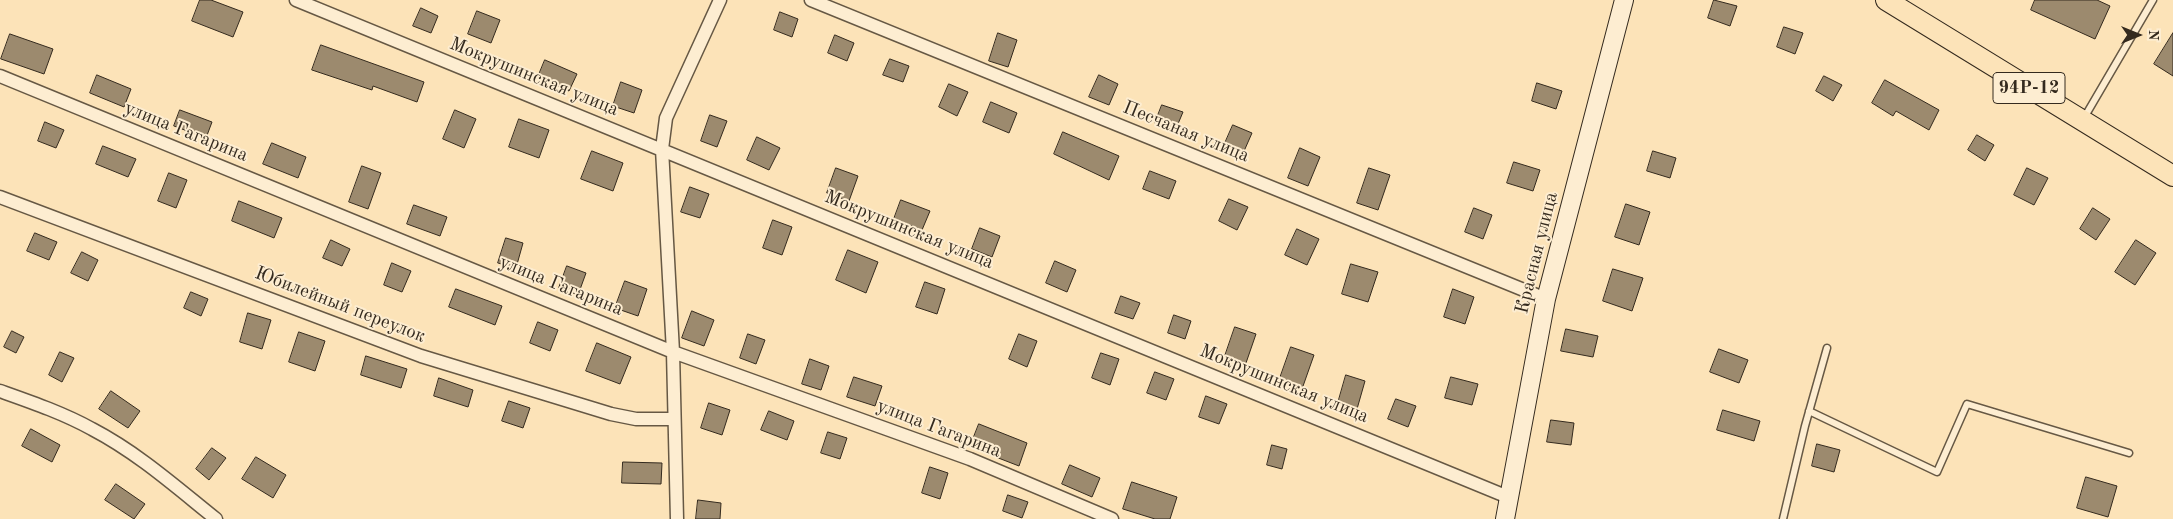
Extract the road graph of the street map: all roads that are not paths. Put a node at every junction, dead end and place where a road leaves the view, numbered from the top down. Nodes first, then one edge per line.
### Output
1 (296, 0) edge
2 (720, 0) edge
3 (811, 0) edge
4 (1624, 0) edge
5 (1886, 0) edge
6 (2153, 0) edge
7 (0, 76) edge
8 (2083, 120) junction
9 (662, 149) junction
10 (2173, 176) edge
11 (0, 197) edge
12 (1546, 299) junction
13 (1827, 348) dead end
14 (672, 352) junction
15 (0, 391) edge
16 (1809, 410) junction
17 (674, 420) junction
18 (2129, 454) dead end
19 (1508, 497) junction
20 (216, 519) edge
21 (677, 519) edge
22 (1112, 519) edge
23 (1505, 519) edge
24 (1783, 519) edge

1 - 9 street, Мокрушинская улица
2 - 9 street
3 - 12 street, Песчаная улица
4 - 12 street, Красная улица
5 - 8 main road, 94Р-12
6 - 8 lane
7 - 14 street, улица Гагарина
8 - 10 main road, 94Р-12
9 - 14 street
9 - 19 street, Мокрушинская улица
11 - 17 street, Юбилейный переулок
12 - 19 street, Красная улица
13 - 16 lane
14 - 17 street
14 - 22 street, улица Гагарина
15 - 20 street
16 - 18 lane
16 - 24 lane
17 - 21 street
19 - 23 street, Красная улица

